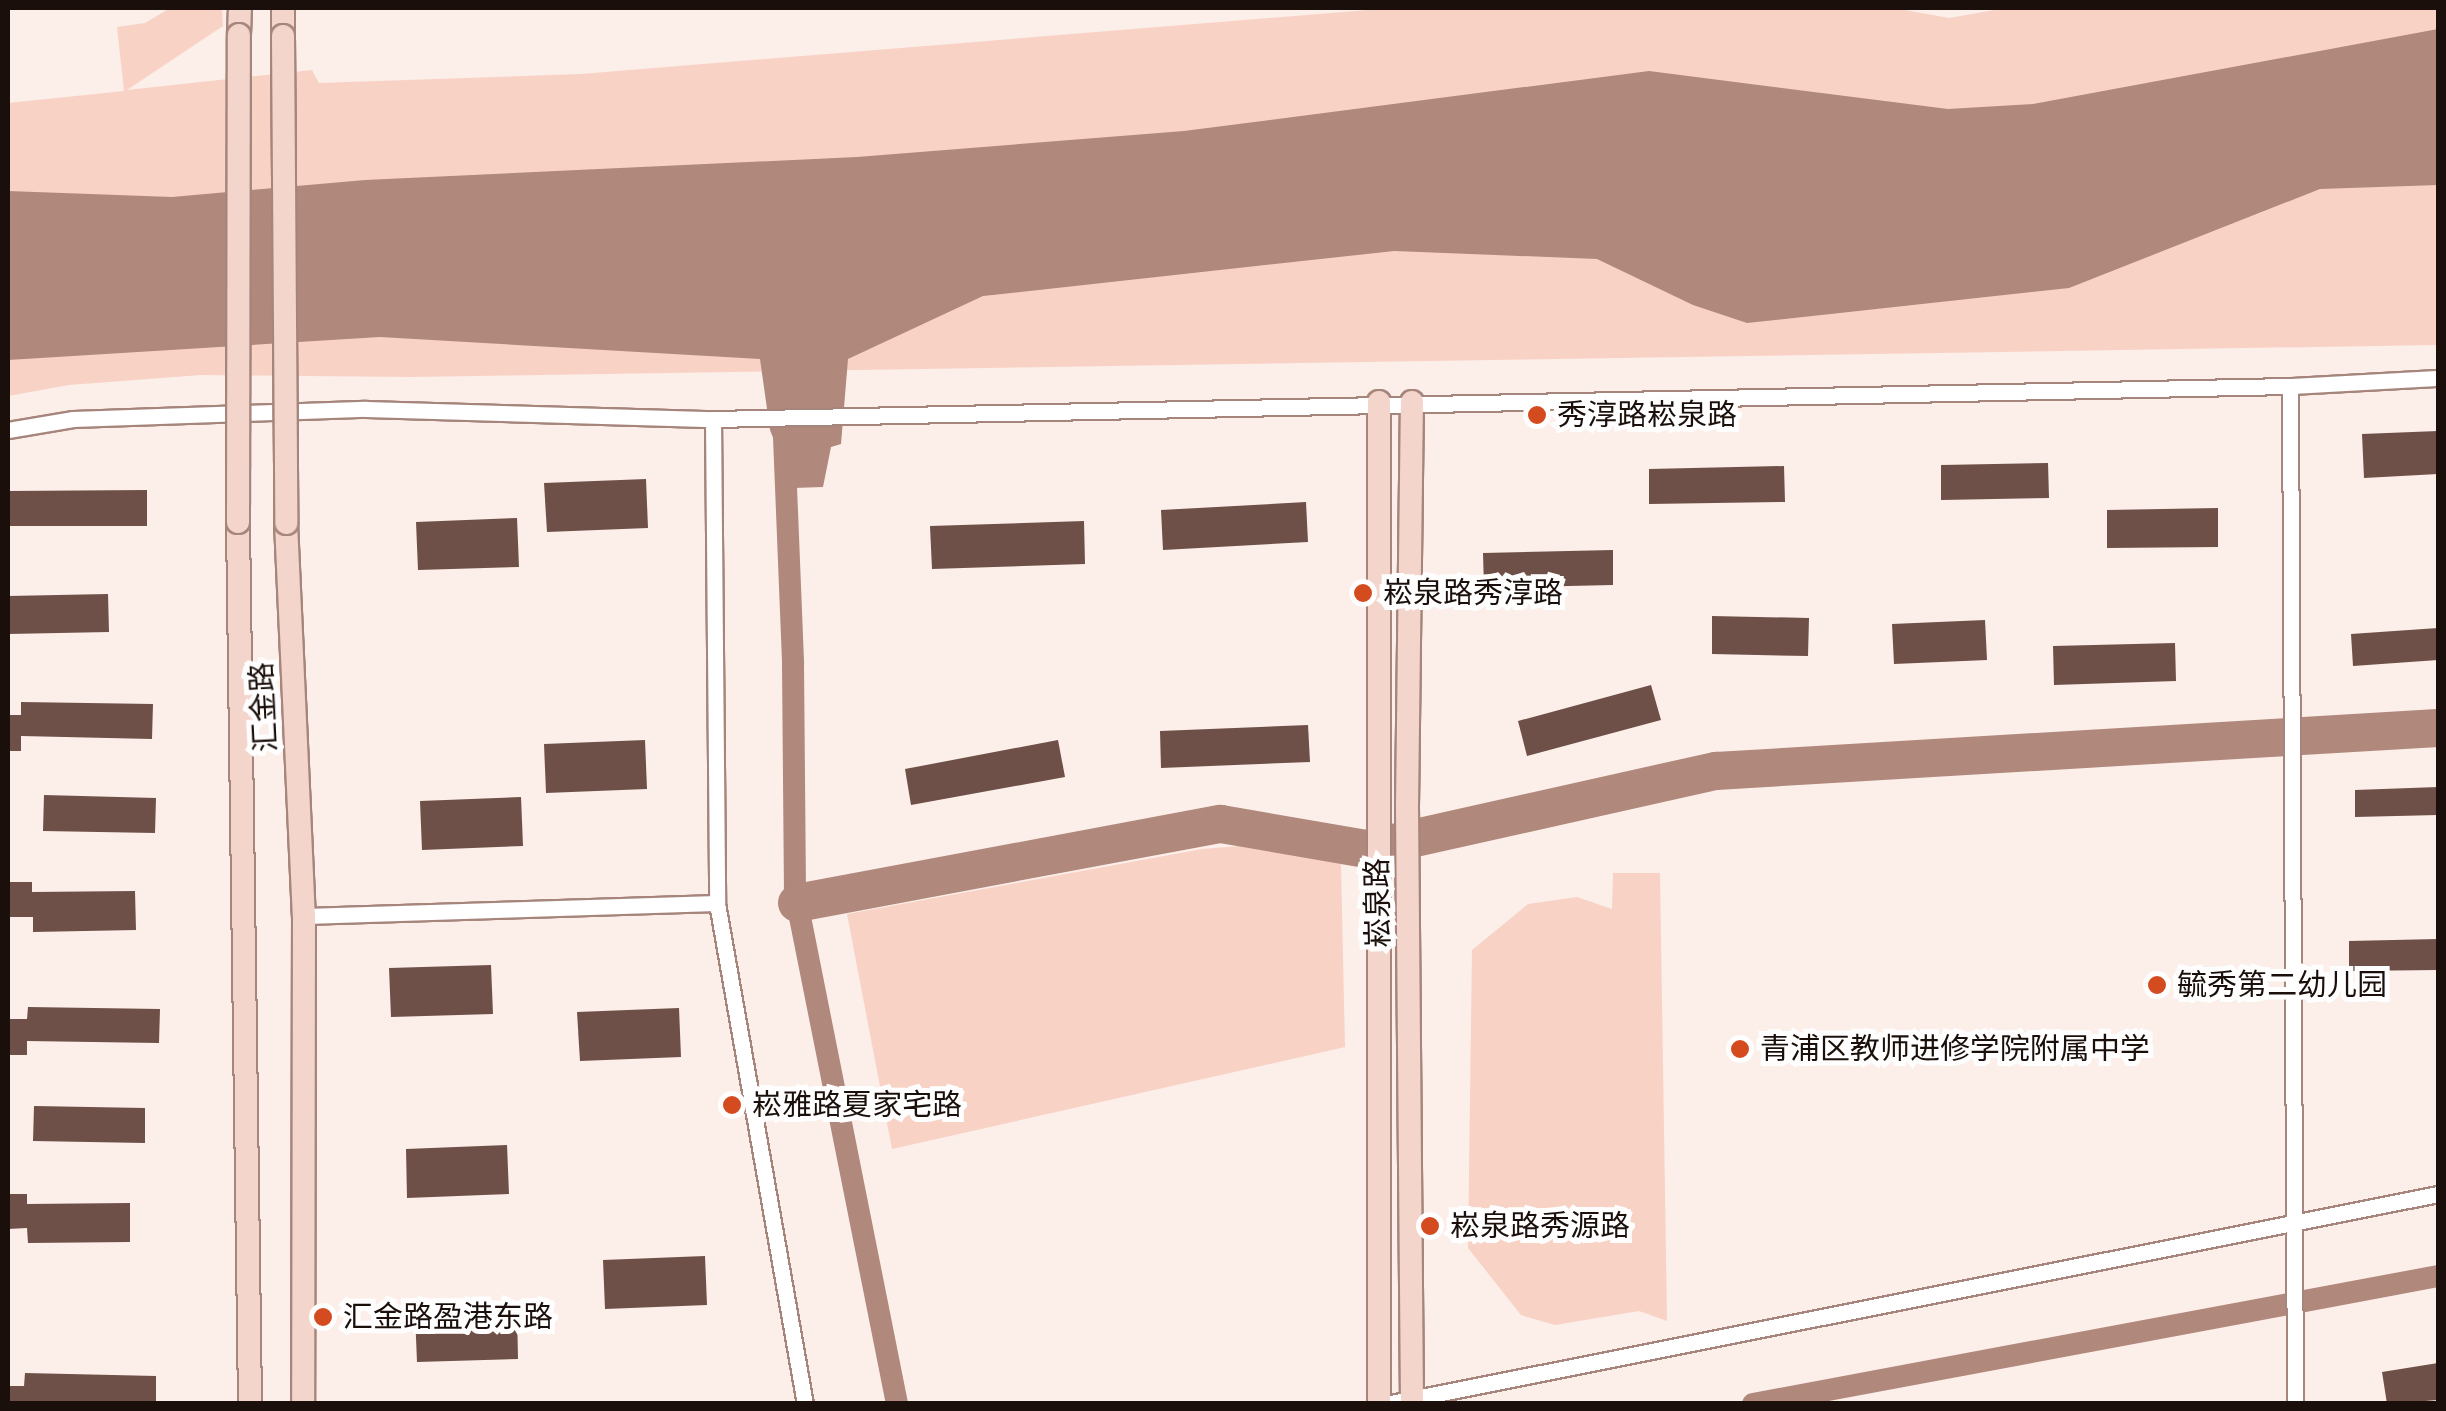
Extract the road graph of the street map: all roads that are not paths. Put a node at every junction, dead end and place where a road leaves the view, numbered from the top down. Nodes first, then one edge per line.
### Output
1 (240, 8) edge
2 (283, 8) edge
3 (2438, 378) edge
4 (2290, 386) junction
5 (1379, 402) junction
6 (1412, 402) junction
7 (714, 419) junction
8 (8, 430) edge
9 (717, 903) junction
10 (304, 916) junction
11 (2438, 1194) edge
12 (2293, 1222) junction
13 (1412, 1401) edge
14 (250, 1404) edge
15 (303, 1404) edge
16 (805, 1404) edge
17 (1382, 1404) edge
18 (2295, 1404) edge

1 - 14 main road, 汇金路, bridge
2 - 10 main road, 汇金路, bridge
3 - 4 street
4 - 6 street
4 - 12 street
5 - 6 street
5 - 7 street
5 - 17 main road, 崧泉路
6 - 13 main road, 崧泉路
7 - 8 street
7 - 9 street
9 - 10 street
9 - 16 street
10 - 15 main road, 汇金路
11 - 12 street
12 - 13 street
12 - 18 street
13 - 17 street

